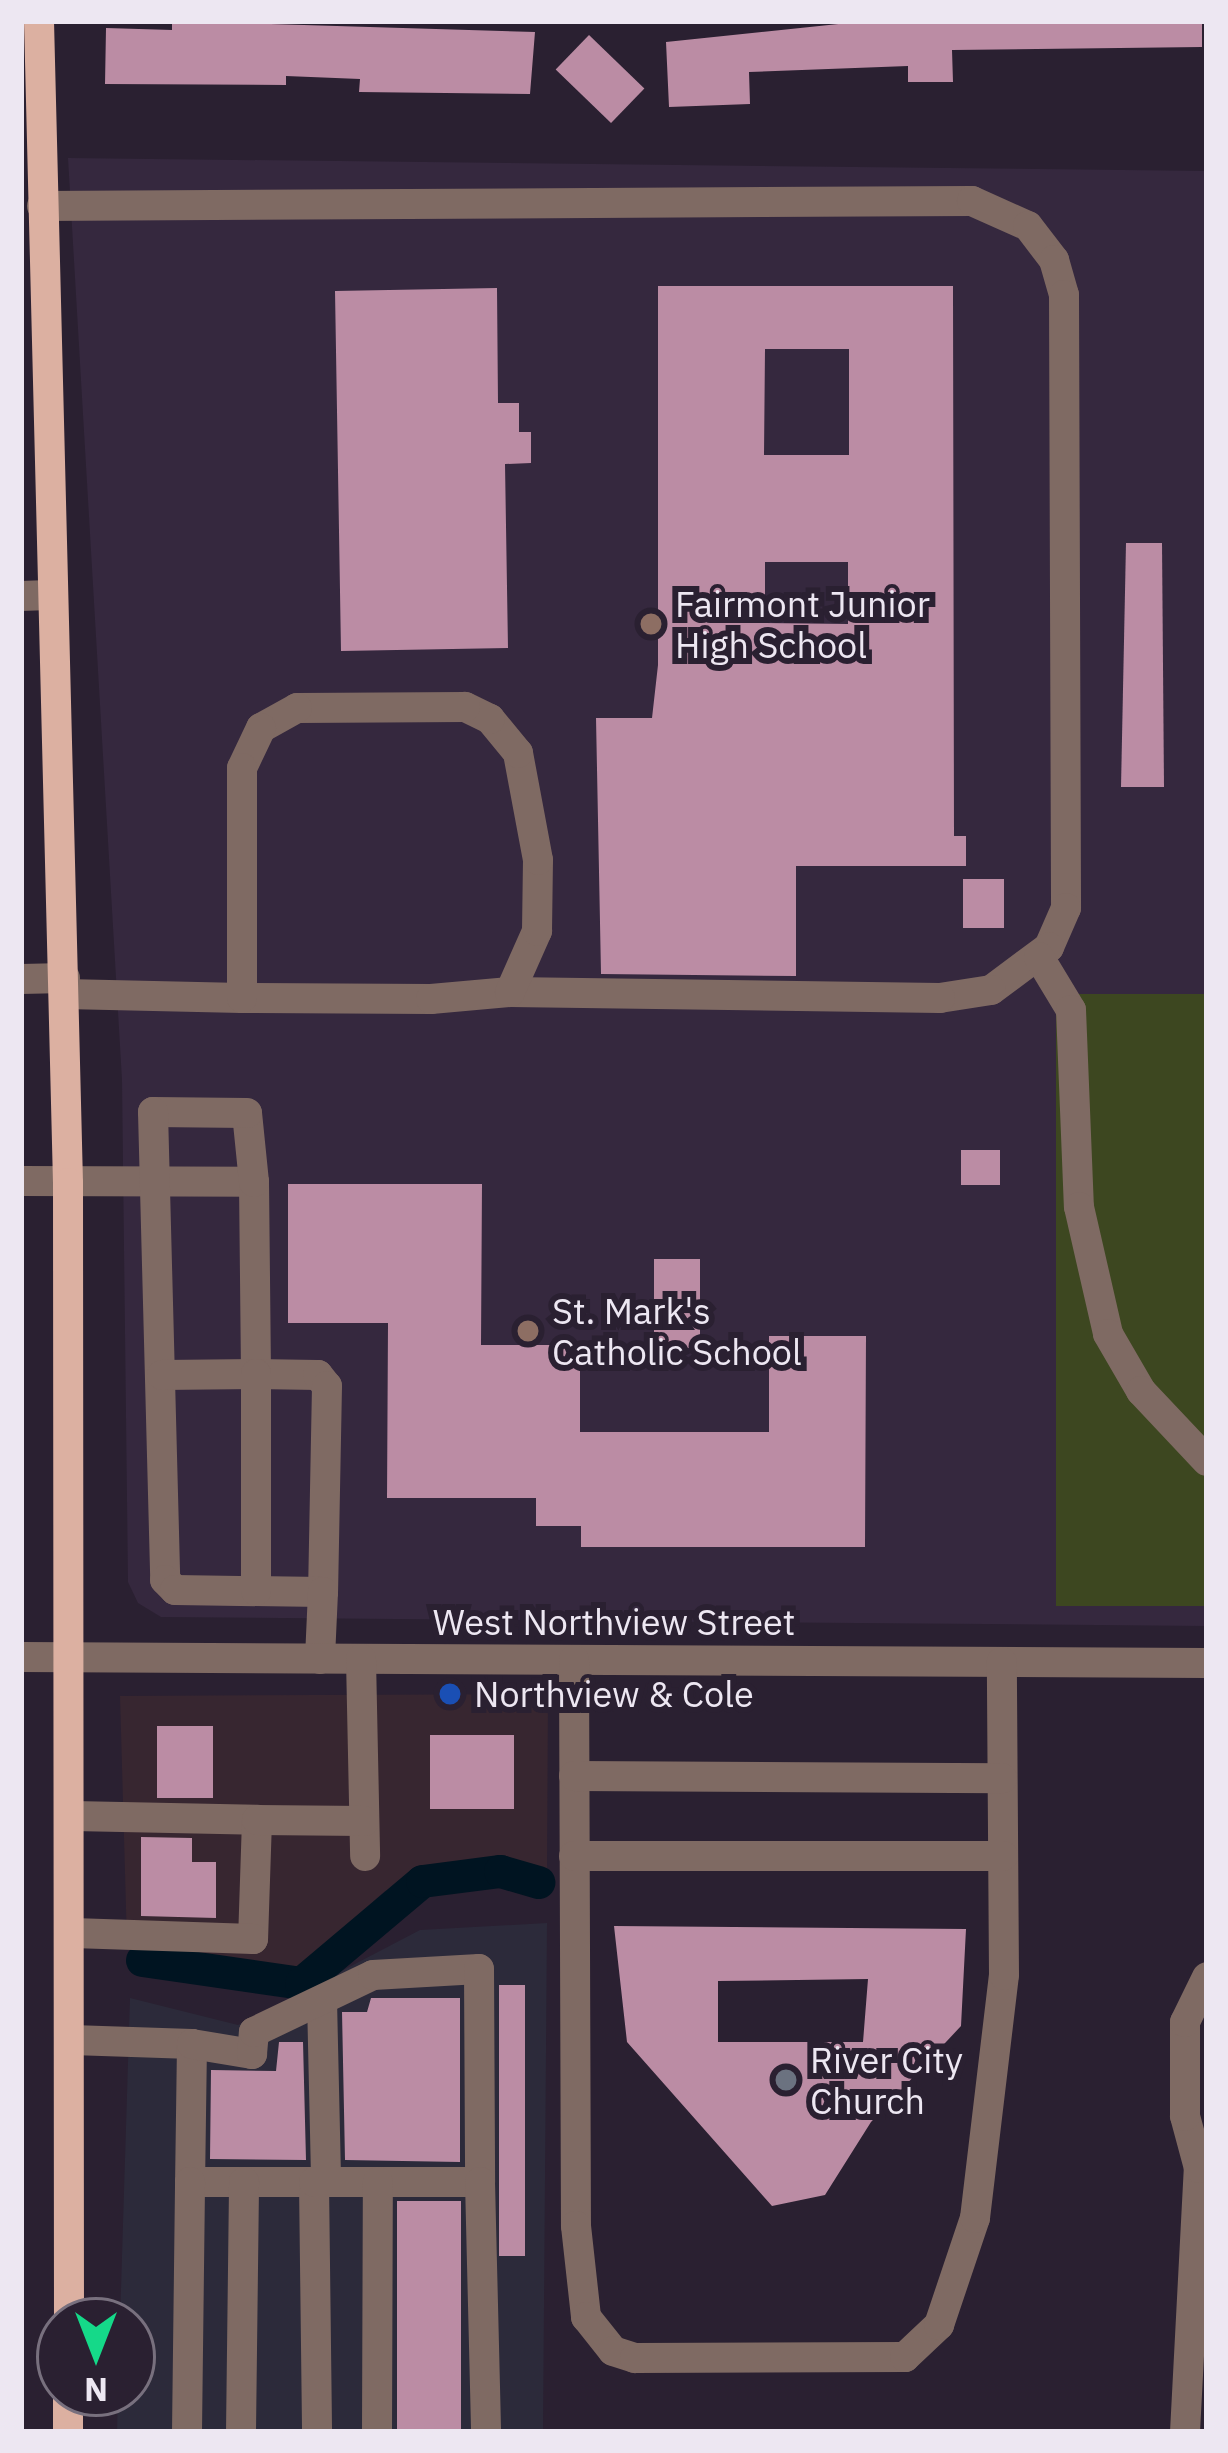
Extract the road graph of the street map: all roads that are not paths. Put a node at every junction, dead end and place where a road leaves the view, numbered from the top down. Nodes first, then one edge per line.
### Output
1 (39, 21) edge
2 (31, 153) edge
3 (42, 206) junction
4 (35, 595) edge
5 (1039, 957) junction
6 (21, 979) edge
7 (65, 986) junction
8 (510, 992) junction
9 (242, 998) junction
10 (21, 1181) edge
11 (152, 1181) junction
12 (254, 1182) junction
13 (68, 1183) junction
14 (256, 1374) junction
15 (162, 1375) junction
16 (1207, 1460) edge
17 (256, 1591) junction
18 (323, 1592) junction
19 (21, 1657) edge
20 (72, 1658) junction
21 (320, 1659) junction
22 (361, 1659) junction
23 (574, 1660) junction
24 (1002, 1662) junction
25 (1207, 1663) edge
26 (574, 1776) junction
27 (1002, 1778) junction
28 (73, 1816) junction
29 (257, 1820) junction
30 (364, 1821) junction
31 (365, 1856) dead end
32 (574, 1856) junction
33 (1003, 1856) junction
34 (74, 1933) junction
35 (1207, 1977) edge
36 (322, 2000) junction
37 (72, 2040) junction
38 (192, 2044) junction
39 (190, 2182) junction
40 (244, 2182) junction
41 (320, 2182) junction
42 (378, 2182) junction
43 (480, 2182) junction
44 (69, 2297) edge
45 (188, 2432) edge
46 (242, 2432) edge
47 (317, 2432) edge
48 (377, 2432) edge
49 (486, 2432) edge
50 (1185, 2432) edge

1 - 2 main road
2 - 3 main road
3 - 4 main road
3 - 5 street
4 - 7 main road
5 - 8 street
5 - 16 street
6 - 7 street
7 - 9 street
7 - 13 main road
8 - 9 street
8 - 9 street
10 - 13 street
11 - 12 street
11 - 12 street
11 - 13 street
11 - 15 street
12 - 14 street
13 - 20 main road
14 - 15 street
14 - 17 street
14 - 18 street
15 - 17 street
17 - 18 street
18 - 21 street
19 - 20 street, West Northview Street
20 - 21 street, West Northview Street
20 - 28 main road
21 - 22 street, West Northview Street
22 - 23 street, West Northview Street
22 - 30 street
23 - 24 street, West Northview Street
23 - 26 street
24 - 25 street, West Northview Street
24 - 27 street
26 - 27 street
26 - 32 street
27 - 33 street
28 - 29 street
28 - 34 main road
29 - 30 street
29 - 34 street
30 - 31 street
32 - 33 street
32 - 33 street
34 - 37 main road
35 - 50 street
36 - 38 street
36 - 41 street
36 - 43 street
37 - 38 street
37 - 44 main road
38 - 39 street
39 - 40 street
39 - 45 street
40 - 41 street
40 - 46 street
41 - 42 street
41 - 47 street
42 - 43 street
42 - 48 street
43 - 49 street

